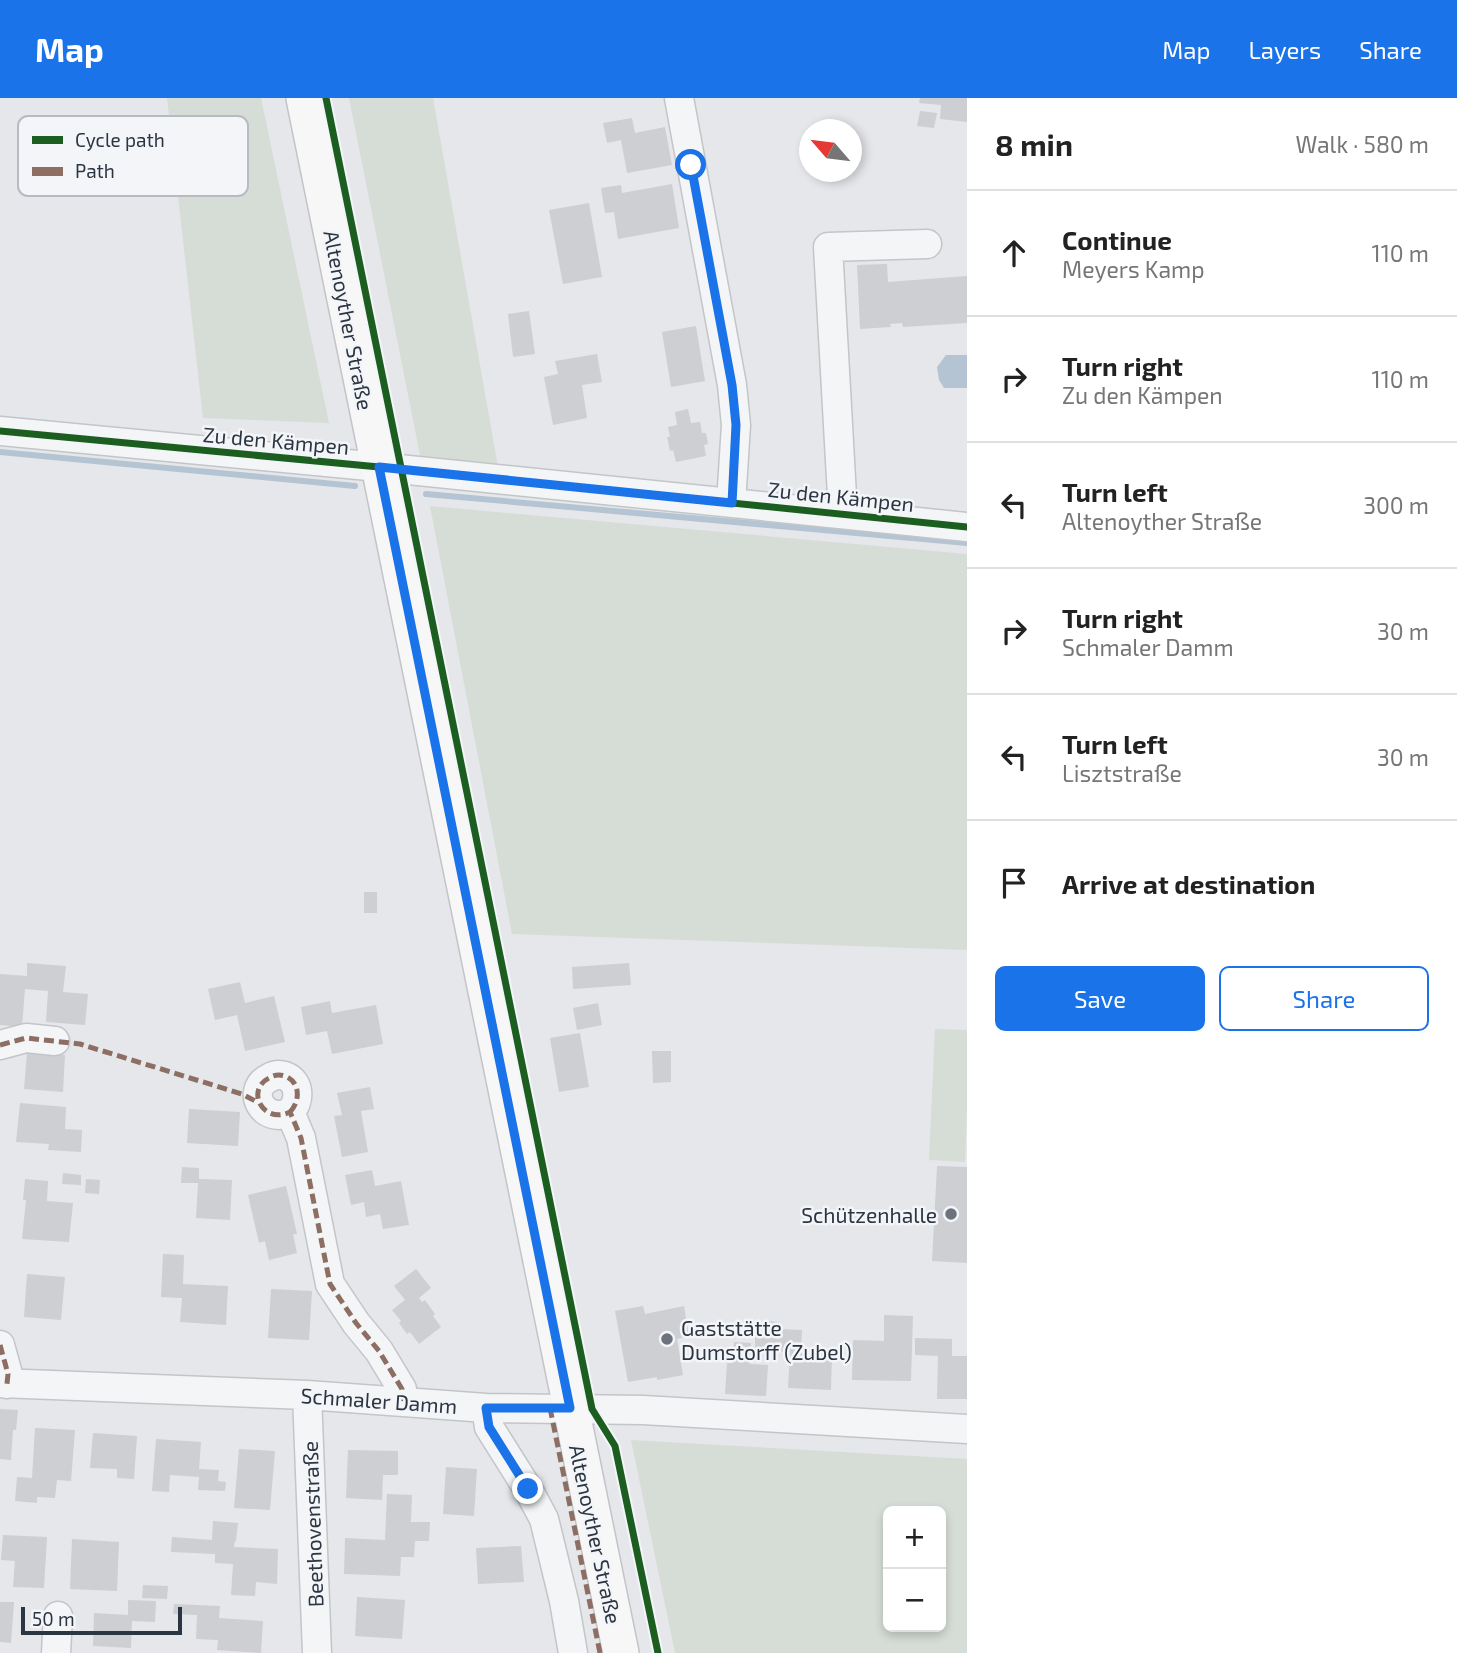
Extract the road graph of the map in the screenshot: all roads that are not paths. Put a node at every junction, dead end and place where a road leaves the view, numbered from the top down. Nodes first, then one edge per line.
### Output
1 (304, 98) edge
2 (679, 98) edge
3 (927, 244) dead end
4 (0, 431) edge
5 (379, 467) junction
6 (732, 503) junction
7 (843, 514) junction
8 (967, 527) edge
9 (55, 1041) dead end
10 (0, 1045) edge
11 (290, 1112) dead end
12 (0, 1345) edge
13 (3, 1384) edge
14 (307, 1395) junction
15 (401, 1401) junction
16 (486, 1408) junction
17 (570, 1408) junction
18 (967, 1429) edge
19 (58, 1616) dead end
20 (56, 1653) edge
21 (317, 1653) edge
22 (573, 1653) edge
23 (621, 1653) edge

1 - 5 main road, Altenoyther Straße
2 - 6 street
3 - 7 street
4 - 5 street, Zu den Kämpen
5 - 6 street, Zu den Kämpen
5 - 17 main road, Altenoyther Straße
6 - 7 street, Zu den Kämpen
7 - 8 street, Zu den Kämpen
9 - 10 street
11 - 15 street
12 - 13 street
13 - 14 street, Schmaler Damm
14 - 15 street, Schmaler Damm
14 - 21 street, Beethovenstraße
15 - 16 street, Schmaler Damm
16 - 17 street, Schmaler Damm
16 - 22 street
17 - 18 street, Schmaler Damm
17 - 23 main road, Altenoyther Straße
19 - 20 street

